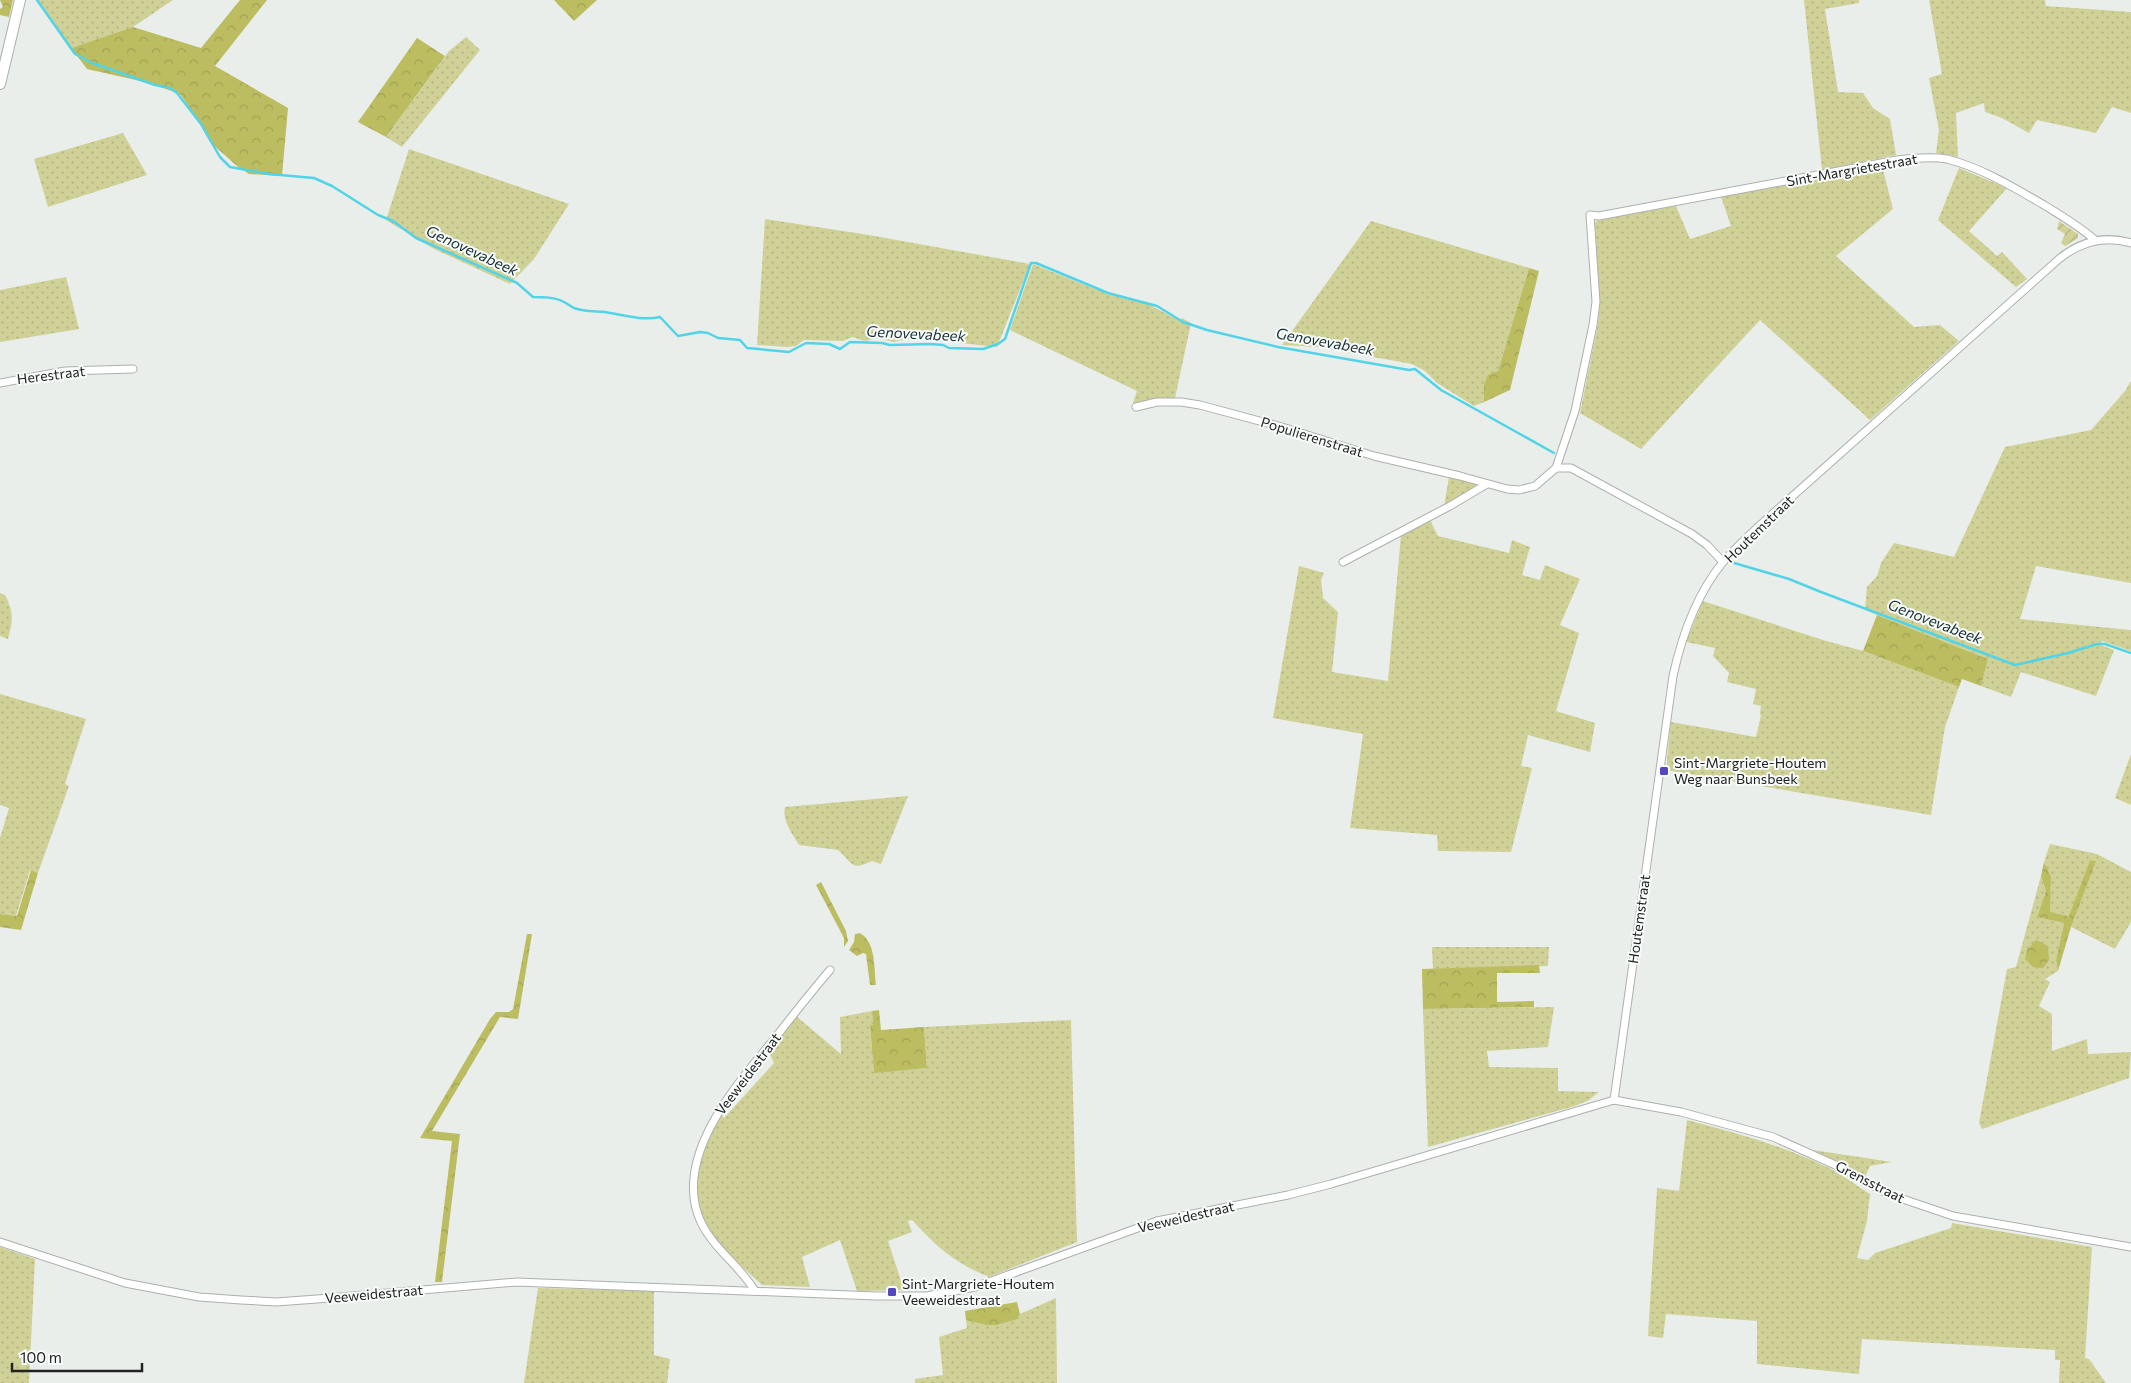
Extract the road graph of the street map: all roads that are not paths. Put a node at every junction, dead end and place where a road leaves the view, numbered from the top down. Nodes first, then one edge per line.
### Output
1 (20, 0) edge
2 (0, 84) edge
3 (2095, 240) junction
4 (2131, 243) edge
5 (133, 369) dead end
6 (0, 383) edge
7 (1136, 407) dead end
8 (1556, 468) junction
9 (1487, 484) junction
10 (1343, 562) dead end
11 (1723, 562) junction
12 (830, 970) dead end
13 (1614, 1100) junction
14 (0, 1242) edge
15 (2131, 1247) edge
16 (755, 1291) junction

1 - 2 street
3 - 4 street, Houtemstraat
3 - 8 street, Sint-Margrietestraat
3 - 11 street, Houtemstraat
5 - 6 street, Herestraat
7 - 9 street, Populierenstraat
8 - 9 street, Populierenstraat
8 - 11 street
9 - 10 street
11 - 13 street, Houtemstraat
12 - 16 street, Veeweidestraat
13 - 15 street, Grensstraat
13 - 16 street, Veeweidestraat
14 - 16 street, Veeweidestraat

